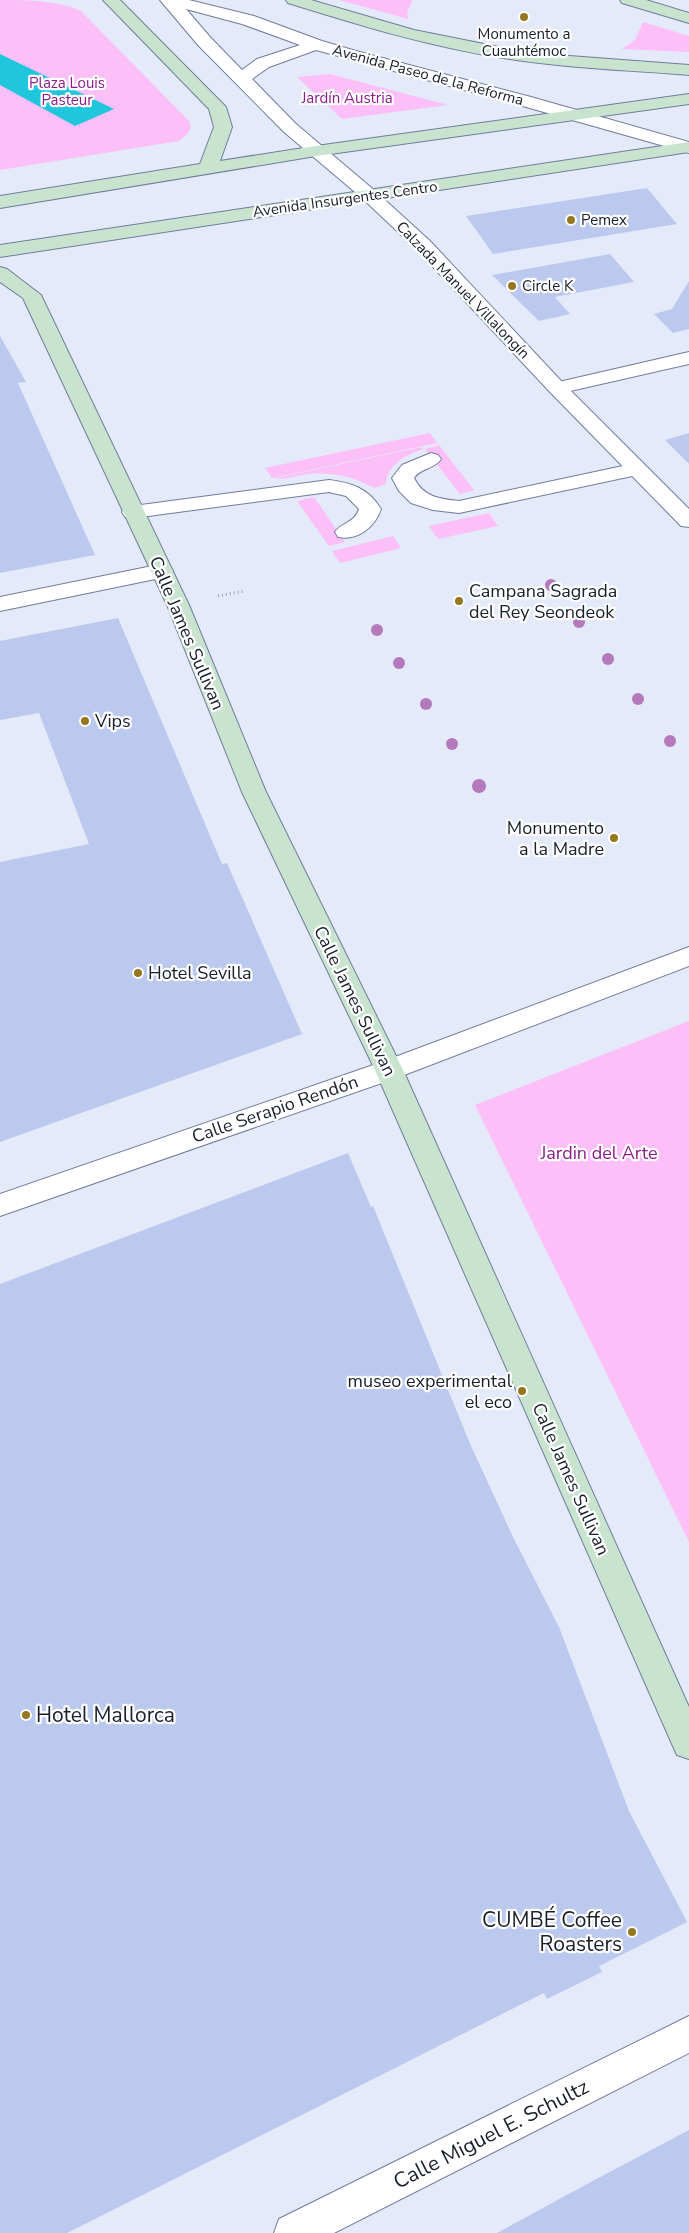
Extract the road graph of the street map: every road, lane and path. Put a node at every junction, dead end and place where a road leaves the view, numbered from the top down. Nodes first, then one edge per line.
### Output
1 (111, 0) edge
2 (169, 0) edge
3 (294, 0) edge
4 (628, 0) edge
5 (689, 18) edge
6 (316, 45) junction
7 (689, 70) edge
8 (241, 79) junction
9 (689, 99) edge
10 (573, 115) junction
11 (688, 147) edge
12 (316, 151) junction
13 (208, 168) junction
14 (368, 194) junction
15 (0, 202) edge
16 (0, 251) edge
17 (0, 273) edge
18 (689, 358) edge
19 (557, 388) junction
20 (431, 459) dead end
21 (637, 469) junction
22 (133, 512) junction
23 (689, 521) edge
24 (346, 532) dead end
25 (162, 571) junction
26 (0, 604) edge
27 (689, 956) edge
28 (389, 1070) junction
29 (0, 1205) edge
30 (689, 1744) edge
31 (689, 2034) edge
32 (293, 2233) edge

1 - 13 main road
2 - 6 street, Avenida Paseo de la Reforma
2 - 8 street, Calzada Manuel Villalongín
3 - 7 main road, Avenida Paseo de la Reforma
4 - 5 main road
6 - 8 street
6 - 10 street, Avenida Paseo de la Reforma
8 - 12 street, Calzada Manuel Villalongín
9 - 10 main road
10 - 11 street, Avenida Paseo de la Reforma
10 - 12 main road
11 - 14 main road, Avenida Insurgentes Centro
12 - 13 main road
12 - 14 street, Calzada Manuel Villalongín
13 - 15 main road
14 - 16 main road, Avenida Insurgentes Centro
14 - 19 street, Calzada Manuel Villalongín
17 - 22 main road, Calle James Sullivan
18 - 19 street
19 - 21 street, Calzada Manuel Villalongín
20 - 21 street
21 - 23 street, Calzada Manuel Villalongín
22 - 24 street
22 - 25 main road, Calle James Sullivan
25 - 26 street
25 - 28 main road, Calle James Sullivan
27 - 28 street, Calle Serapio Rendón
28 - 29 street, Calle Serapio Rendón
28 - 30 main road, Calle James Sullivan
31 - 32 street, Calle Miguel E. Schultz

